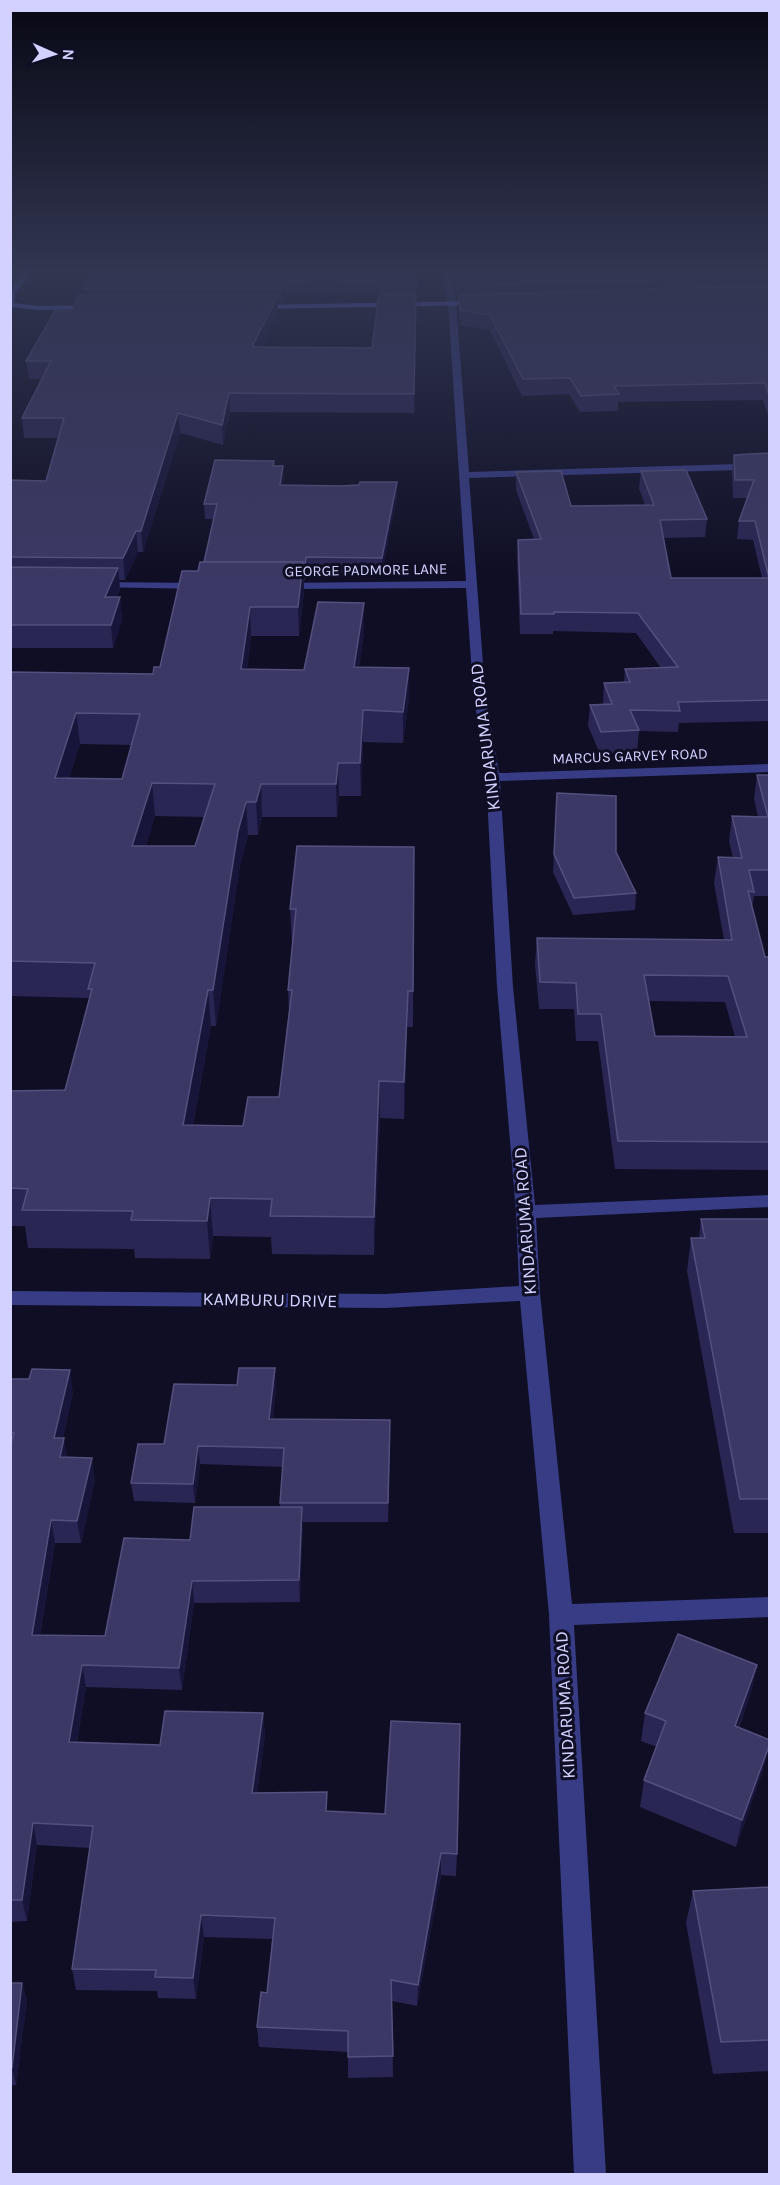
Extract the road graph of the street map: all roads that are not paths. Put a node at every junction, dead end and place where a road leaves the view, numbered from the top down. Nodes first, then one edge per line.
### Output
1 (457, 371) edge
2 (770, 466) edge
3 (464, 475) junction
4 (471, 584) junction
5 (79, 585) edge
6 (212, 586) edge
7 (266, 586) edge
8 (770, 768) edge
9 (493, 777) junction
10 (770, 1201) edge
11 (526, 1212) junction
12 (530, 1293) junction
13 (10, 1298) edge
14 (770, 1606) edge
15 (561, 1615) junction
16 (590, 2175) edge

1 - 3 street, KINDARUMA ROAD
2 - 3 street
3 - 4 street, KINDARUMA ROAD
4 - 7 street, GEORGE PADMORE LANE
4 - 9 street, KINDARUMA ROAD
5 - 6 street
8 - 9 street, MARCUS GARVEY ROAD
9 - 11 street, KINDARUMA ROAD
10 - 11 street
11 - 12 street, KINDARUMA ROAD
12 - 13 street, KAMBURU DRIVE
12 - 15 street, KINDARUMA ROAD
14 - 15 street
15 - 16 street, KINDARUMA ROAD

